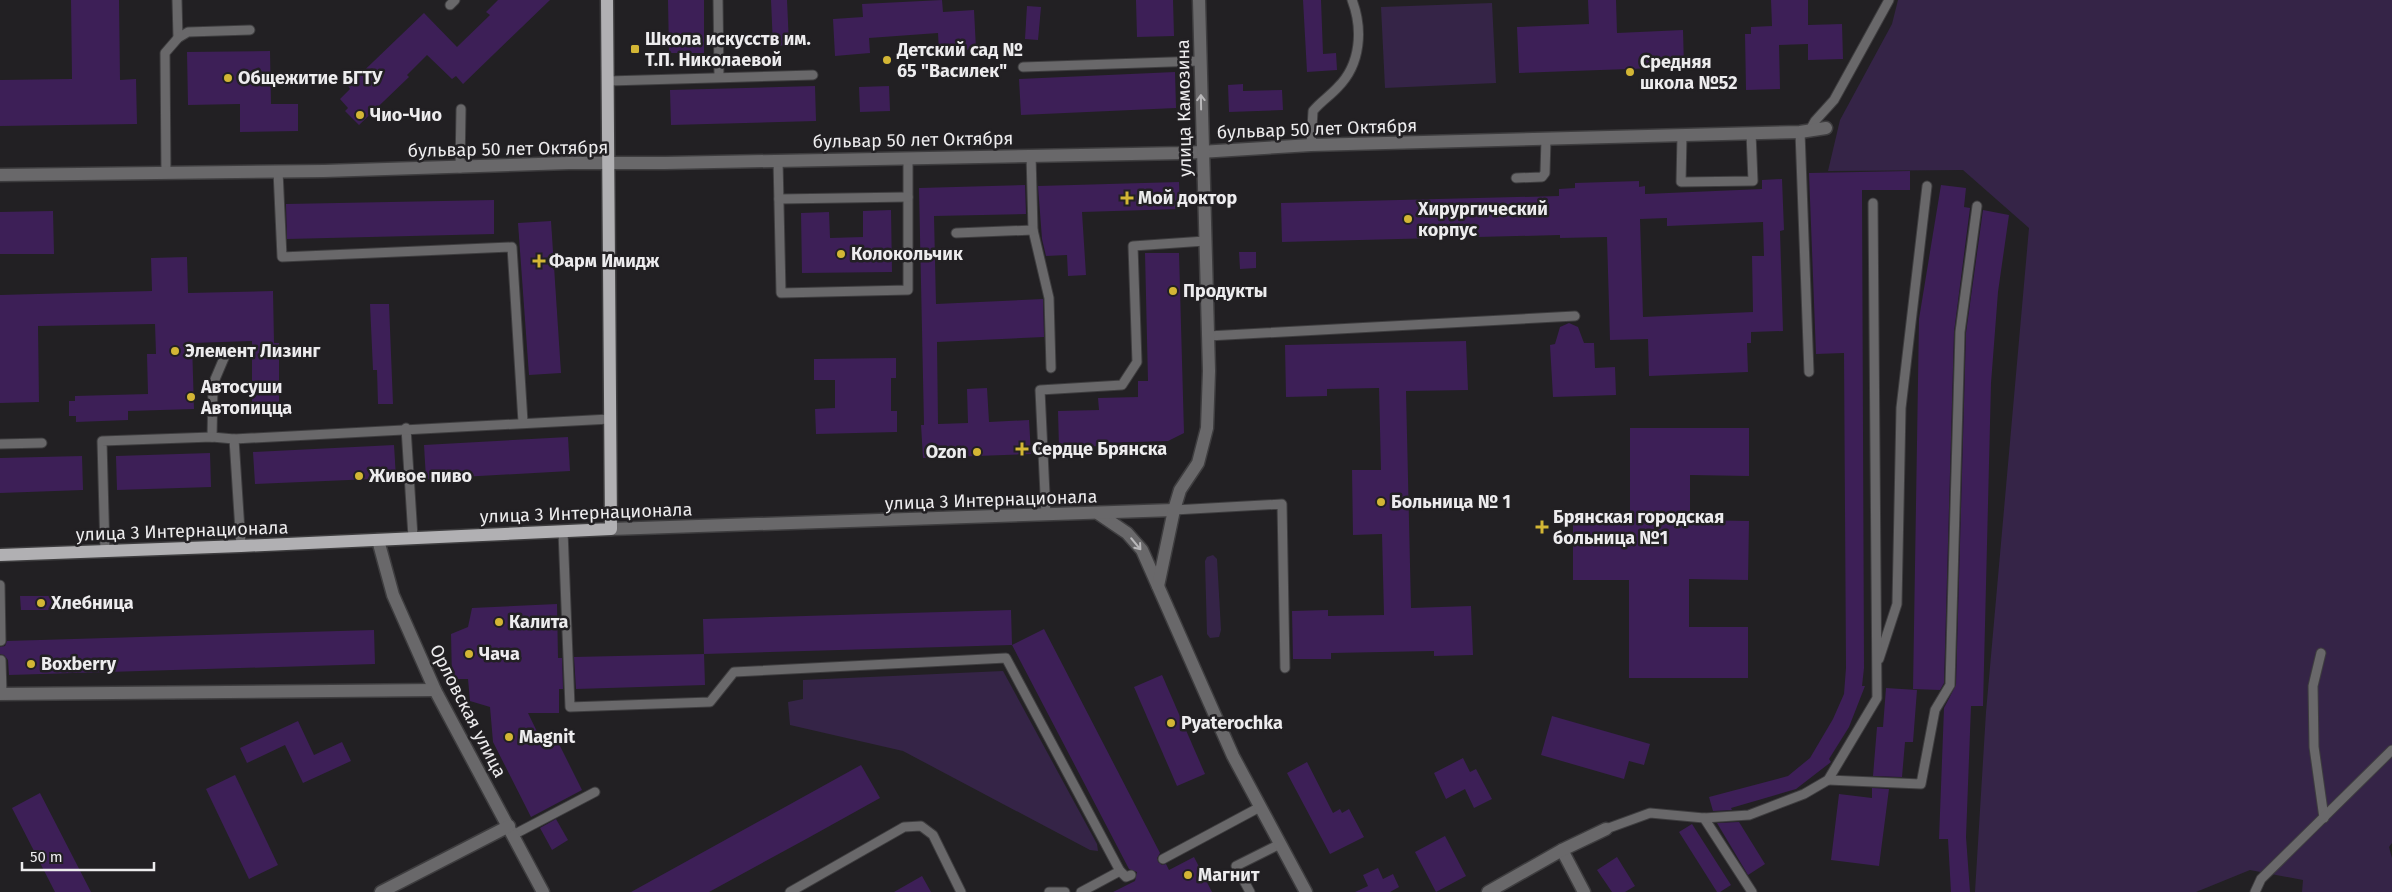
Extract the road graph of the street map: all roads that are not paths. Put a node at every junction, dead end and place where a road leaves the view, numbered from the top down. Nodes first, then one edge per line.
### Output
1 (177, 0) edge
2 (607, 0) edge
3 (718, 0) edge
4 (1199, 0) edge
5 (1352, 0) edge
6 (1889, 0) edge
7 (250, 30) dead end
8 (178, 38) junction
9 (1200, 61) junction
10 (1024, 67) dead end
11 (813, 75) dead end
12 (719, 76) junction
13 (608, 81) junction
14 (461, 109) dead end
15 (1826, 128) dead end
16 (1805, 131) junction
17 (1752, 133) junction
18 (1682, 135) junction
19 (1546, 139) junction
20 (1311, 145) junction
21 (1202, 151) junction
22 (1032, 155) junction
23 (908, 158) junction
24 (778, 160) junction
25 (608, 163) junction
26 (460, 168) junction
27 (278, 171) junction
28 (166, 173) junction
29 (0, 175) edge
30 (1516, 178) dead end
31 (1927, 186) dead end
32 (908, 197) junction
33 (779, 199) junction
34 (1873, 203) dead end
35 (1977, 206) dead end
36 (1033, 230) junction
37 (956, 233) dead end
38 (1205, 241) junction
39 (1575, 316) dead end
40 (1208, 336) junction
41 (228, 352) dead end
42 (1051, 368) dead end
43 (1809, 372) dead end
44 (610, 419) junction
45 (523, 422) junction
46 (406, 428) junction
47 (212, 436) junction
48 (234, 439) junction
49 (42, 443) dead end
50 (0, 444) edge
51 (1174, 510) junction
52 (1099, 514) junction
53 (1046, 515) junction
54 (610, 529) junction
55 (564, 531) junction
56 (414, 537) junction
57 (378, 540) junction
58 (241, 546) junction
59 (105, 551) junction
60 (0, 554) edge
61 (0, 585) edge
62 (1158, 586) junction
63 (1, 641) edge
64 (2322, 652) dead end
65 (2, 660) dead end
66 (1877, 666) junction
67 (1285, 668) dead end
68 (435, 690) junction
69 (1, 694) edge
70 (2392, 750) edge
71 (1828, 780) junction
72 (595, 792) dead end
73 (1260, 807) junction
74 (1704, 818) junction
75 (2324, 818) junction
76 (1606, 829) joint
77 (511, 831) junction
78 (1280, 844) junction
79 (1562, 850) junction
80 (1163, 859) dead end
81 (1120, 871) junction
82 (1132, 875) dead end
83 (381, 892) edge
84 (543, 892) edge
85 (790, 892) edge
86 (961, 892) edge
87 (1049, 892) edge
88 (1065, 892) edge
89 (1082, 892) edge
90 (1250, 892) edge
91 (1306, 892) edge
92 (1488, 892) edge
93 (1584, 892) edge
94 (1752, 892) edge
95 (2256, 892) edge

1 - 8 lane
2 - 13 main road
3 - 12 lane
4 - 9 street, улица Камозина
5 - 20 lane
6 - 16 lane
7 - 8 lane
8 - 28 lane
9 - 10 lane
21 -> 9 street, улица Камозина
11 - 12 lane
12 - 13 lane
13 - 25 main road
14 - 26 lane
15 - 16 street, бульвар 50 лет Октября
16 - 17 street, бульвар 50 лет Октября
16 - 43 lane
17 - 18 street, бульвар 50 лет Октября
17 - 18 lane
18 - 19 street, бульвар 50 лет Октября
19 - 20 street, бульвар 50 лет Октября
19 - 30 lane
20 - 21 street, бульвар 50 лет Октября
21 - 22 street, бульвар 50 лет Октября
21 - 38 street, улица Камозина
22 - 23 street, бульвар 50 лет Октября
22 - 36 lane
23 - 24 street, бульвар 50 лет Октября
23 - 32 lane
24 - 25 street, бульвар 50 лет Октября
24 - 33 lane
25 - 26 street, бульвар 50 лет Октября
25 - 44 main road
26 - 27 street, бульвар 50 лет Октября
27 - 28 street, бульвар 50 лет Октября
27 - 45 lane
28 - 29 street, бульвар 50 лет Октября
31 - 66 lane
32 - 33 lane
32 - 33 lane
34 - 66 lane
35 - 71 lane
36 - 37 lane
36 - 42 lane
38 - 40 street, улица Камозина
38 - 53 lane
39 - 40 lane
40 - 51 street, улица Камозина
41 - 47 lane
44 - 45 lane
44 - 54 main road
45 - 46 lane
46 - 48 lane
46 - 56 lane
47 - 48 lane
47 - 59 lane
48 - 58 lane
49 - 50 lane
51 - 52 street, улица 3 Интернационала
51 - 62 street, улица Камозина
51 - 67 lane
52 - 53 street, улица 3 Интернационала
52 -> 62 street
53 - 54 street, улица 3 Интернационала
54 - 55 main road, улица 3 Интернационала
55 - 56 main road, улица 3 Интернационала
55 - 81 lane
56 - 57 main road, улица 3 Интернационала
57 - 58 main road, улица 3 Интернационала
57 - 68 street, Орловская улица
58 - 59 main road, улица 3 Интернационала
59 - 60 main road, улица 3 Интернационала
61 - 63 lane
62 - 73 street
64 - 75 lane
65 - 69 lane
66 - 71 lane
68 - 69 street
68 - 77 street, Орловская улица
70 - 75 lane
71 - 74 lane
72 - 77 lane
73 - 78 street
73 - 80 lane
74 - 76 lane
74 - 94 lane
75 - 95 lane
76 - 79 street
77 - 83 street
77 - 84 street, Орловская улица
78 - 90 lane
78 - 91 street
79 - 92 street
79 - 93 street
81 - 82 lane
81 - 89 lane
85 - 86 lane
87 - 88 lane

